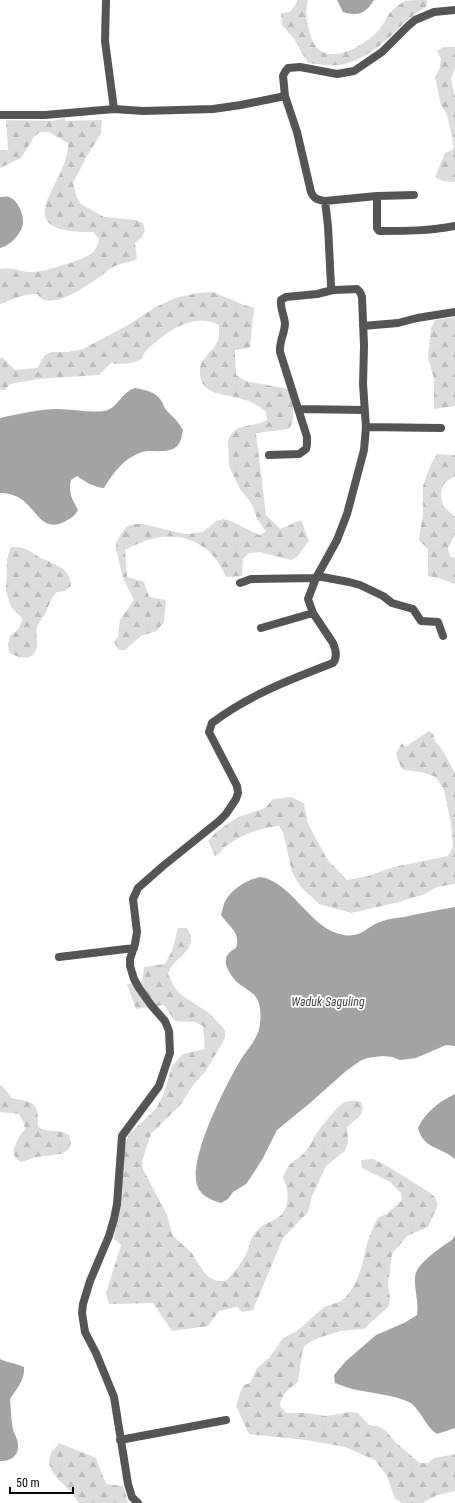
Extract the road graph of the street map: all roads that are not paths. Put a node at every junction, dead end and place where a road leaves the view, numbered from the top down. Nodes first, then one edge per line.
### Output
1 (106, 0) edge
2 (455, 10) edge
3 (285, 96) junction
4 (114, 109) junction
5 (0, 115) edge
6 (414, 195) dead end
7 (377, 196) junction
8 (325, 201) junction
9 (455, 226) edge
10 (333, 290) junction
11 (455, 312) edge
12 (363, 326) junction
13 (298, 409) junction
14 (364, 410) junction
15 (366, 427) junction
16 (441, 428) dead end
17 (269, 455) dead end
18 (317, 577) junction
19 (240, 583) dead end
20 (313, 614) junction
21 (261, 628) dead end
22 (443, 636) dead end
23 (134, 948) junction
24 (59, 957) dead end
25 (226, 1420) dead end
26 (120, 1440) junction
27 (138, 1503) edge

1 - 4 street
2 - 3 street
3 - 4 street
3 - 8 street
4 - 5 street
6 - 7 street
7 - 8 street
7 - 9 street
8 - 10 street
10 - 12 street
10 - 13 street
11 - 12 street
12 - 14 street
13 - 14 street
13 - 17 street
14 - 15 street
15 - 16 street
15 - 18 street
18 - 19 street
18 - 20 street
18 - 22 street
20 - 21 street
20 - 23 street
23 - 24 street
23 - 26 street
25 - 26 street
26 - 27 street

